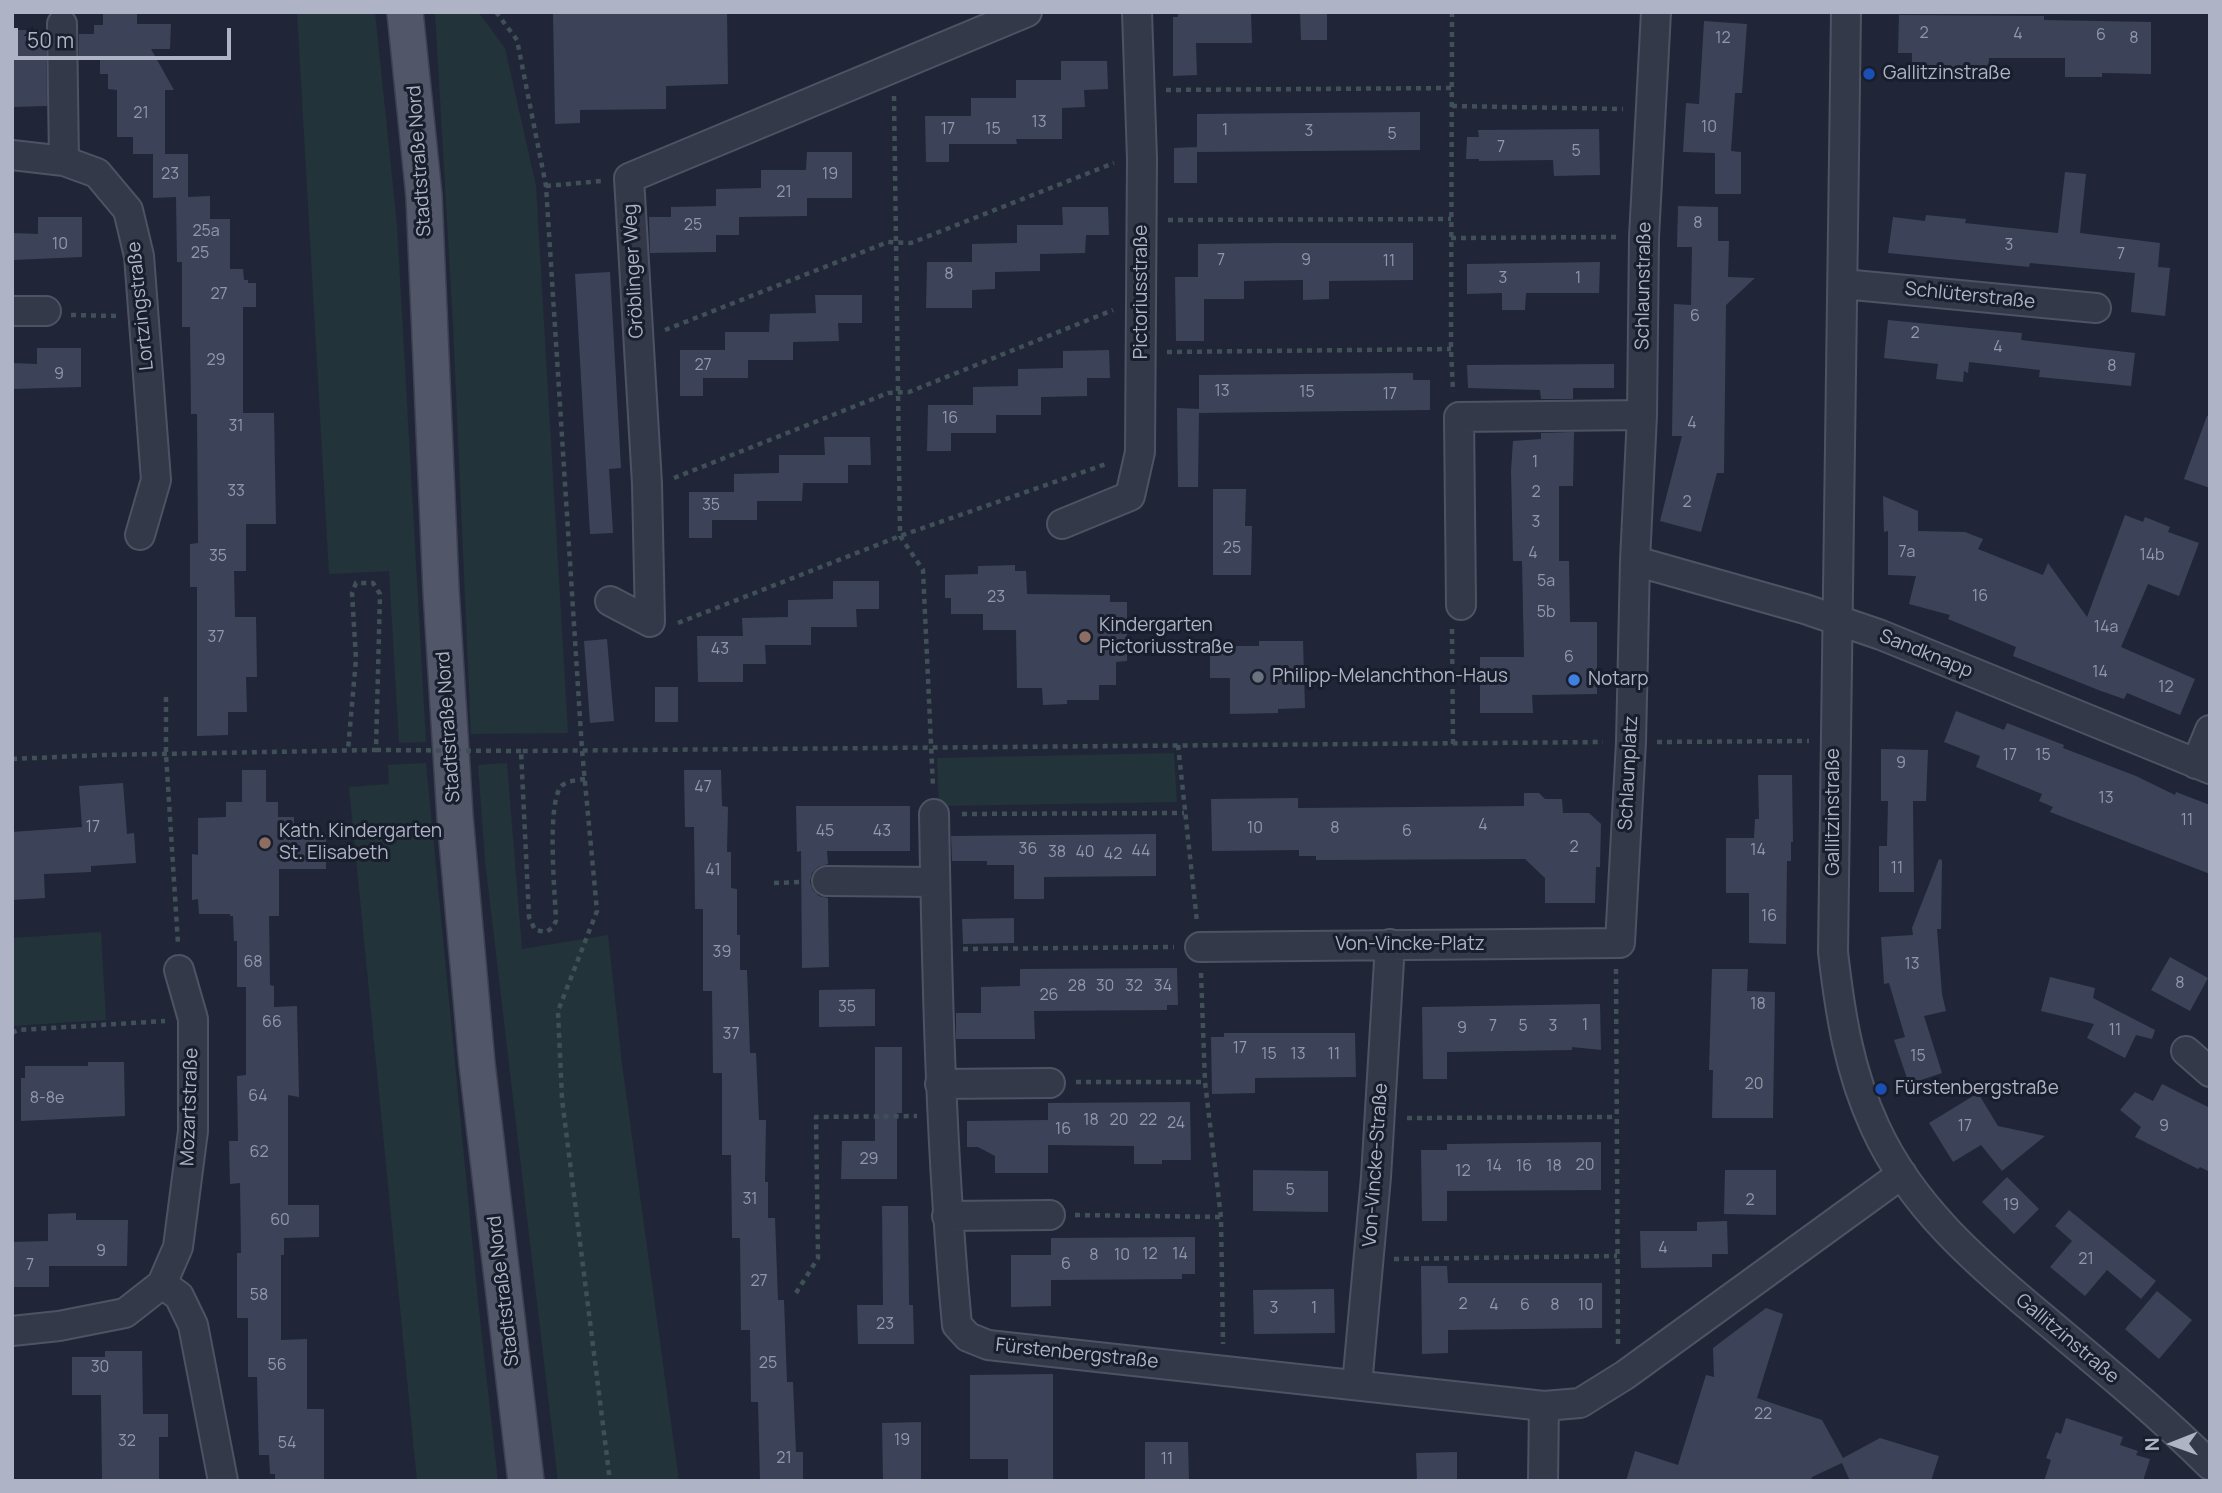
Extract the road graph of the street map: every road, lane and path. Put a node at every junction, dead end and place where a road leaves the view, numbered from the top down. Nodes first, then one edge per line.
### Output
1 (405, 12) edge
2 (496, 12) edge
3 (1027, 12) edge
4 (1137, 12) edge
5 (1452, 12) edge
6 (1657, 12) edge
7 (1846, 12) edge
8 (62, 24) dead end
9 (894, 67) junction
10 (1452, 88) junction
11 (1141, 90) junction
12 (1452, 106) junction
13 (1652, 109) junction
14 (12, 155) edge
15 (1142, 159) junction
16 (64, 161) junction
17 (629, 178) junction
18 (546, 186) junction
19 (1451, 219) junction
20 (1142, 220) junction
21 (1644, 237) junction
22 (1451, 238) junction
23 (898, 243) junction
24 (1843, 284) junction
25 (1143, 302) junction
26 (2096, 308) dead end
27 (12, 311) edge
28 (46, 311) joint
29 (143, 316) junction
30 (638, 340) junction
31 (1451, 349) junction
32 (1142, 352) junction
33 (900, 393) junction
34 (1642, 415) junction
35 (1459, 417) junction
36 (1140, 452) junction
37 (646, 484) junction
38 (1062, 524) dead end
39 (140, 535) dead end
40 (900, 536) junction
41 (1635, 561) junction
42 (610, 601) dead end
43 (1461, 605) joint
44 (1838, 620) junction
45 (650, 622) junction
46 (166, 697) dead end
47 (2210, 730) edge
48 (1835, 741) junction
49 (1631, 742) junction
50 (1452, 744) junction
51 (1178, 745) junction
52 (930, 747) junction
53 (348, 750) junction
54 (376, 750) junction
55 (582, 750) junction
56 (520, 751) junction
57 (166, 754) junction
58 (12, 760) edge
59 (2203, 766) edge
60 (585, 779) junction
61 (1184, 813) junction
62 (934, 814) junction
63 (827, 881) dead end
64 (935, 882) junction
65 (1620, 943) junction
66 (1390, 944) junction
67 (1200, 947) junction
68 (936, 949) junction
69 (179, 970) joint
70 (193, 1019) junction
71 (12, 1033) edge
72 (2186, 1051) dead end
73 (2210, 1072) edge
74 (1205, 1082) junction
75 (1050, 1083) joint
76 (940, 1084) junction
77 (942, 1116) junction
78 (1616, 1116) junction
79 (1380, 1118) junction
80 (1902, 1174) junction
81 (1050, 1214) joint
82 (947, 1216) junction
83 (1221, 1217) junction
84 (1617, 1256) junction
85 (1368, 1260) junction
86 (162, 1284) junction
87 (796, 1293) dead end
88 (12, 1331) edge
89 (1223, 1370) junction
90 (1625, 1375) junction
91 (1357, 1385) junction
92 (1544, 1406) junction
93 (2210, 1465) edge
94 (223, 1481) edge
95 (526, 1481) edge
96 (610, 1481) edge
97 (1543, 1481) edge

1 - 95 main road, Stadtstraße Nord
2 - 18 path
3 - 9 street, Gröblinger Weg
4 - 11 street, Pictoriusstraße
5 - 10 path
6 - 13 street, Schlaunstraße
7 - 24 street, Gallitzinstraße
8 - 16 street
9 - 17 street, Gröblinger Weg
9 - 23 path
10 - 11 path
10 - 12 path
11 - 15 street, Pictoriusstraße
12 - 13 path
12 - 19 path
13 - 21 street, Schlaunstraße
14 - 16 street, Lortzingstraße
15 - 20 street, Pictoriusstraße
15 - 23 path
16 - 29 street, Lortzingstraße
17 - 18 path
17 - 30 street, Gröblinger Weg
18 - 55 path
19 - 20 path
19 - 22 path
20 - 25 street, Pictoriusstraße
21 - 22 path
21 - 34 street, Schlaunstraße
22 - 31 path
23 - 30 path
23 - 33 path
24 - 26 street, Schlüterstraße
24 - 44 street, Gallitzinstraße
25 - 32 street, Pictoriusstraße
25 - 33 path
27 - 28 street
28 - 29 path
29 - 39 street, Lortzingstraße
30 - 37 street, Gröblinger Weg
31 - 32 path
31 - 35 path
32 - 36 street, Pictoriusstraße
33 - 37 path
33 - 40 path
34 - 35 street
34 - 41 street, Schlaunstraße
35 - 43 street
36 - 38 street, Pictoriusstraße
36 - 40 path
37 - 45 street, Gröblinger Weg
40 - 45 path
40 - 52 path
41 - 44 street, Sandknapp
41 - 49 street, Schlaunplatz
42 - 45 street
43 - 50 path
44 - 48 street, Gallitzinstraße
44 - 59 street, Sandknapp
46 - 57 path
47 - 59 street
48 - 49 path
48 - 80 street, Gallitzinstraße
49 - 50 path
49 - 65 street, Schlaunplatz
50 - 51 path
51 - 52 path
51 - 61 path
52 - 55 path
52 - 62 path
53 - 54 path
53 - 54 path
53 - 57 path
54 - 56 path, bridge
55 - 56 path
55 - 60 path
56 - 60 path
57 - 58 path
57 - 69 path
60 - 96 path
61 - 62 path
61 - 67 path
62 - 64 street, Fürstenbergstraße
63 - 64 street
64 - 68 street, Fürstenbergstraße
65 - 66 street, Von-Vincke-Platz
65 - 78 path
66 - 67 street, Von-Vincke-Platz
66 - 79 street, Von-Vincke-Straße
67 - 68 path
67 - 74 path
68 - 76 street, Fürstenbergstraße
69 - 70 street, Mozartstraße
70 - 71 path
70 - 86 street, Mozartstraße
72 - 73 street
74 - 75 path
74 - 83 path
75 - 76 street
76 - 77 street, Fürstenbergstraße
77 - 82 street, Fürstenbergstraße
77 - 87 path
78 - 79 path
78 - 84 path
79 - 85 street, Von-Vincke-Straße
80 - 90 street, Fürstenbergstraße
80 - 93 street, Gallitzinstraße
81 - 82 street
81 - 83 path
82 - 89 street, Fürstenbergstraße
83 - 89 path
84 - 85 path
84 - 90 path
85 - 91 street, Von-Vincke-Straße
86 - 88 street, Mozartstraße
86 - 94 street
89 - 91 street, Fürstenbergstraße
90 - 92 street, Fürstenbergstraße
91 - 92 street, Fürstenbergstraße
92 - 97 street

